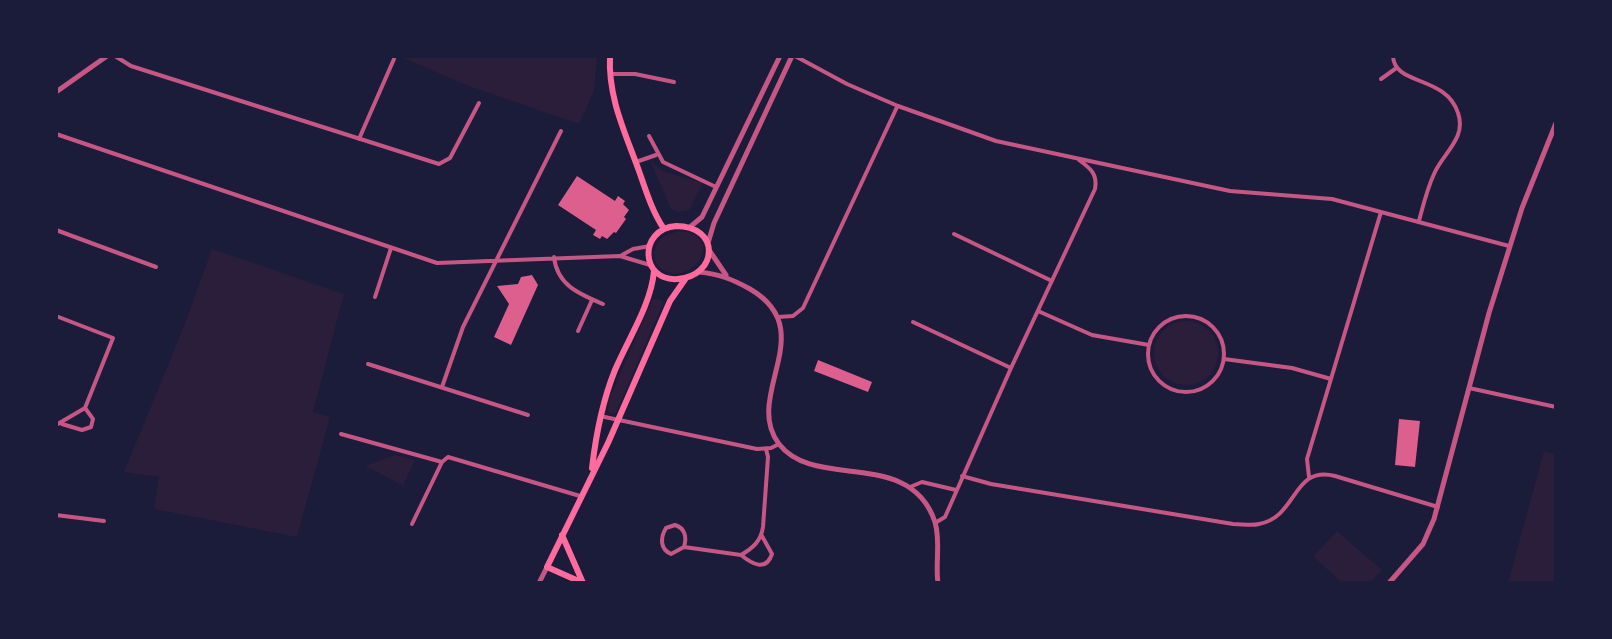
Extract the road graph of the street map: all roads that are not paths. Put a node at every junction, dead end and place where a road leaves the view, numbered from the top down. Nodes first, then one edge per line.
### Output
1 (94, 56) edge
2 (107, 56) edge
3 (115, 56) edge
4 (610, 56) edge
5 (780, 56) edge
6 (794, 56) edge
7 (1393, 56) edge
8 (394, 59) dead end
9 (100, 62) junction
10 (1395, 69) junction
11 (609, 74) junction
12 (1381, 79) dead end
13 (674, 82) dead end
14 (56, 92) edge
15 (479, 103) dead end
16 (898, 106) junction
17 (1556, 123) edge
18 (561, 131) dead end
19 (56, 134) edge
20 (649, 136) dead end
21 (359, 139) junction
22 (657, 155) junction
23 (1077, 158) junction
24 (636, 162) junction
25 (716, 187) junction
26 (1381, 212) junction
27 (1419, 221) junction
28 (690, 227) junction
29 (664, 229) junction
30 (56, 230) edge
31 (954, 234) dead end
32 (650, 246) junction
33 (708, 246) junction
34 (1509, 246) junction
35 (391, 248) junction
36 (620, 256) junction
37 (554, 257) junction
38 (496, 259) junction
39 (156, 267) dead end
40 (652, 268) junction
41 (698, 272) junction
42 (726, 275) junction
43 (686, 278) junction
44 (1052, 281) junction
45 (375, 297) dead end
46 (592, 300) junction
47 (603, 304) dead end
48 (1038, 311) junction
49 (56, 316) edge
50 (778, 317) junction
51 (913, 322) dead end
52 (578, 331) dead end
53 (1149, 345) junction
54 (1224, 359) junction
55 (368, 364) dead end
56 (1011, 368) junction
57 (1332, 379) junction
58 (442, 387) junction
59 (1469, 388) junction
60 (1556, 407) edge
61 (85, 408) junction
62 (528, 415) dead end
63 (600, 416) junction
64 (618, 420) junction
65 (59, 424) edge
66 (341, 434) dead end
67 (779, 444) junction
68 (766, 449) junction
69 (442, 462) junction
70 (591, 472) junction
71 (964, 477) junction
72 (1309, 477) junction
73 (910, 487) junction
74 (956, 490) junction
75 (580, 496) junction
76 (1438, 507) junction
77 (56, 515) edge
78 (104, 521) dead end
79 (935, 523) junction
80 (412, 524) dead end
81 (562, 534) junction
82 (762, 536) junction
83 (684, 547) junction
84 (741, 555) junction
85 (547, 567) junction
86 (539, 583) edge
87 (938, 583) edge
88 (1389, 583) edge

1 - 9 street
2 - 9 street
3 - 21 street
4 - 11 main road
5 - 25 street
6 - 16 street
6 - 33 street
7 - 10 street
8 - 21 street
9 - 14 street
10 - 12 street
10 - 27 street
11 - 13 street
11 - 24 main road
15 - 21 street
16 - 23 street
16 - 50 street
17 - 34 street
18 - 38 street
19 - 35 street
20 - 22 street
22 - 24 street
22 - 25 street
23 - 26 street
23 - 44 street
24 - 29 main road
25 - 28 street
26 - 27 street
26 - 57 street
27 - 34 street
28 - 29 main road
28 - 33 main road
29 - 32 main road
30 - 39 street
31 - 44 street
32 - 36 street
32 - 40 main road
33 - 41 main road
33 - 42 street
34 - 59 street
35 - 38 street
35 - 45 street
36 - 37 street
36 - 40 street
37 - 38 street
37 - 46 street
38 - 58 street
40 - 43 main road
40 - 63 main road
41 - 42 street
41 - 43 main road
42 - 50 street
43 - 64 main road
44 - 48 street
46 - 47 street
46 - 52 street
48 - 53 street
48 - 56 street
49 - 61 street
50 - 67 street
51 - 56 street
53 - 54 street
53 - 54 street
54 - 57 street
55 - 58 street
56 - 71 street
57 - 72 street
58 - 62 street
59 - 60 street
59 - 76 street
61 - 65 street
61 - 65 street
63 - 64 street
63 - 70 main road
64 - 68 street
64 - 70 main road
66 - 69 street
67 - 68 street
67 - 73 street
68 - 82 street
69 - 75 street
69 - 80 street
70 - 75 main road
71 - 72 street
71 - 74 street
72 - 76 street
73 - 74 street
73 - 79 street
74 - 79 street
75 - 81 main road
76 - 88 street
77 - 78 street
79 - 87 street
81 - 85 main road
81 - 85 main road
82 - 84 street
82 - 84 street
83 - 83 street
83 - 84 street
85 - 86 street

